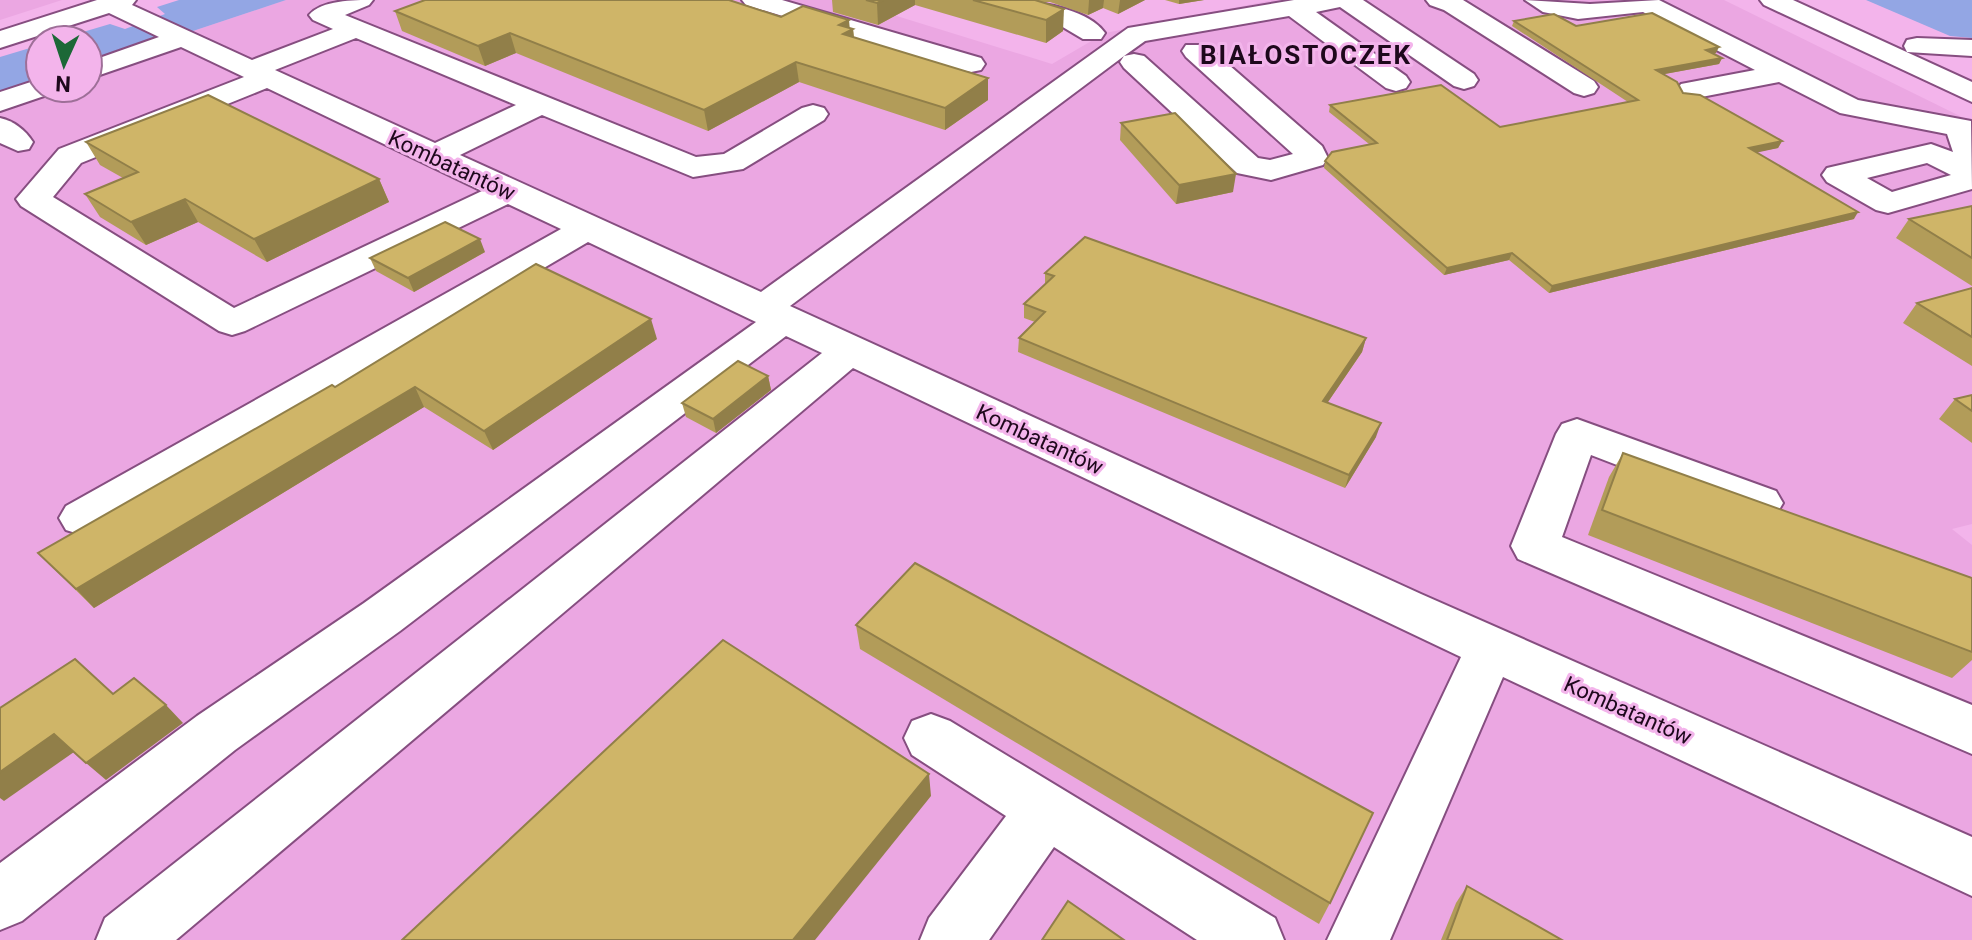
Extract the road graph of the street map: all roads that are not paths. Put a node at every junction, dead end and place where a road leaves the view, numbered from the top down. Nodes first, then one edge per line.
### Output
1 (360, 0) edge
2 (755, 0) edge
3 (999, 0) edge
4 (1244, 0) edge
5 (1340, 0) edge
6 (1346, 0) edge
7 (1439, 0) edge
8 (1538, 0) edge
9 (1773, 0) edge
10 (1817, 0) edge
11 (1643, 1) edge
12 (117, 2) edge
13 (1151, 4) dead end
14 (1293, 21) junction
15 (357, 29) junction
16 (1057, 35) edge
17 (182, 38) junction
18 (0, 40) edge
19 (1917, 46) junction
20 (1972, 48) edge
21 (1103, 59) junction
22 (1134, 62) junction
23 (971, 64) dead end
24 (104, 65) edge
25 (1972, 71) edge
26 (1782, 73) junction
27 (259, 74) junction
28 (1464, 80) dead end
29 (1396, 82) dead end
30 (1584, 87) dead end
31 (1691, 90) edge
32 (1972, 93) edge
33 (24, 94) edge
34 (0, 102) edge
35 (540, 105) junction
36 (813, 114) dead end
37 (433, 156) junction
38 (1972, 160) edge
39 (1972, 173) edge
40 (1972, 179) edge
41 (508, 191) junction
42 (587, 228) junction
43 (773, 314) junction
44 (852, 349) junction
45 (1796, 517) edge
46 (82, 518) dead end
47 (1493, 648) junction
48 (1972, 730) edge
49 (931, 738) dead end
50 (1046, 810) junction
51 (1972, 867) edge
52 (0, 900) edge
53 (127, 940) edge
54 (951, 940) edge
55 (1253, 940) edge
56 (1358, 940) edge

1 - 15 street
2 - 23 street
3 - 16 street
4 - 13 street
5 - 14 street
6 - 28 street
7 - 30 street
8 - 11 street
9 - 32 street
10 - 19 street
11 - 26 street
12 - 17 street, Kombatantów
12 - 18 street
14 - 21 street
14 - 29 street
15 - 27 street
15 - 35 street
17 - 24 street
17 - 27 street, Kombatantów
19 - 20 street
19 - 25 street
21 - 22 street
21 - 43 street
22 - 22 street
26 - 31 street
26 - 38 street
27 - 37 street, Kombatantów
27 - 41 street
33 - 34 street
35 - 36 street
35 - 37 street
37 - 41 street, Kombatantów
39 - 40 street
41 - 42 street, Kombatantów
42 - 43 street, Kombatantów
42 - 46 street
43 - 44 street, Kombatantów
43 - 52 street
44 - 47 street, Kombatantów
44 - 53 street
45 - 48 street
47 - 51 street, Kombatantów
47 - 56 street
49 - 50 street
50 - 54 street
50 - 55 street

